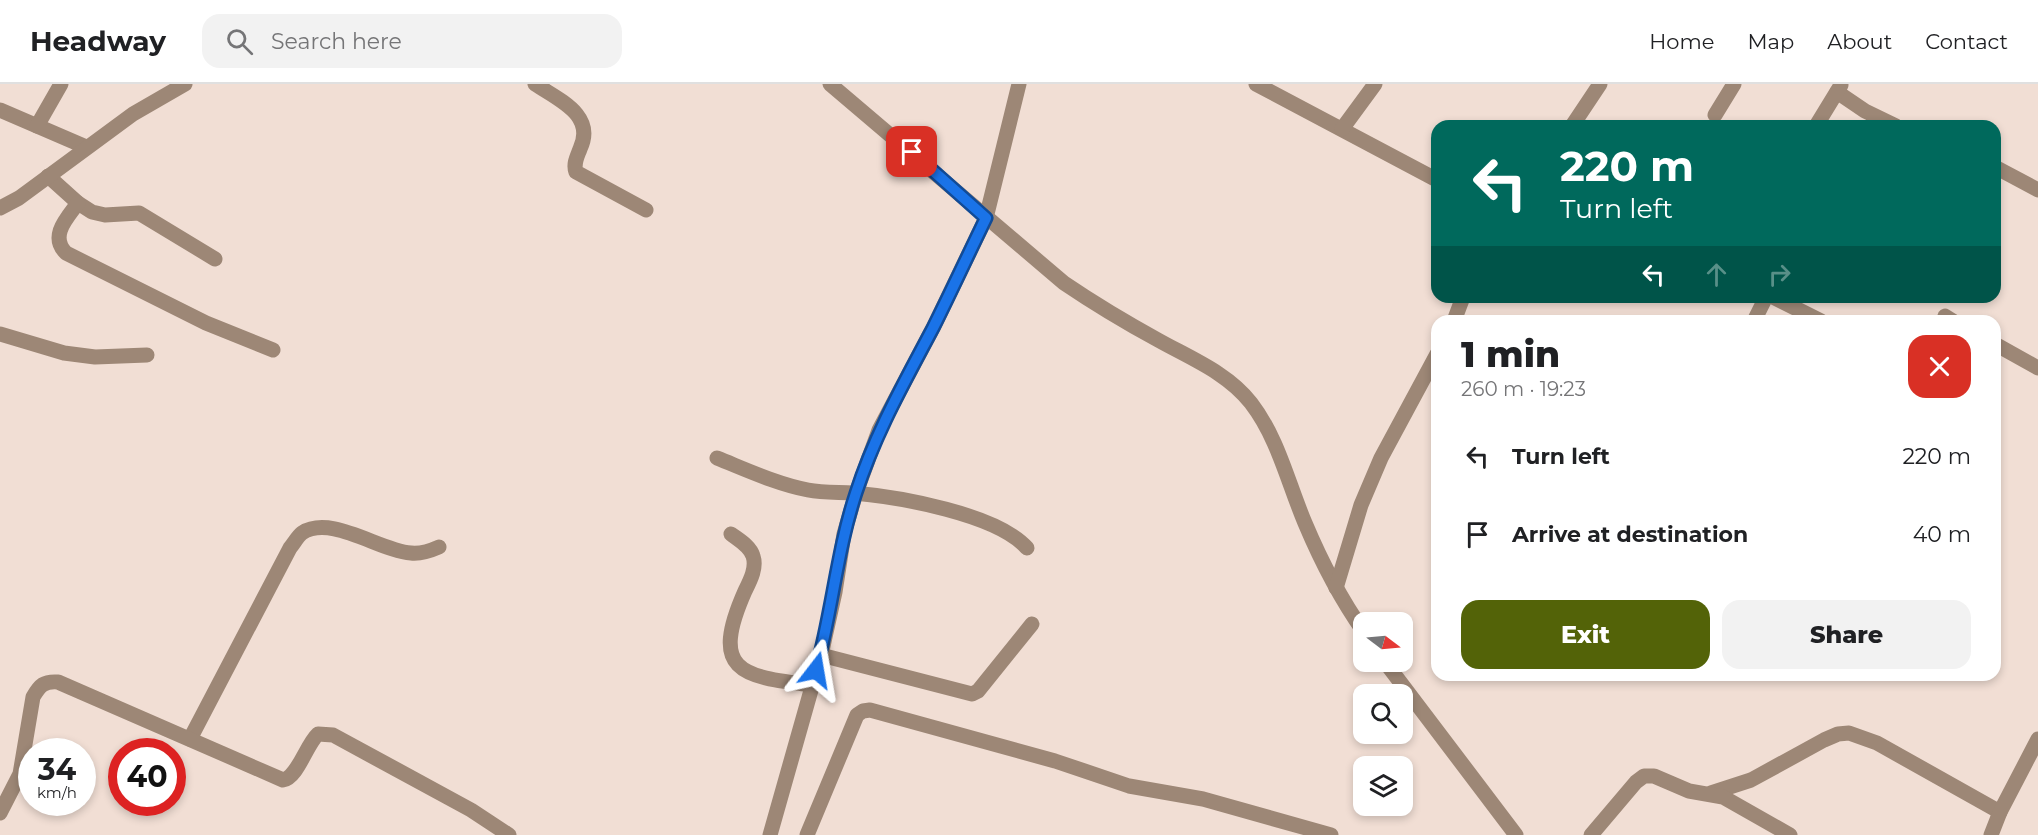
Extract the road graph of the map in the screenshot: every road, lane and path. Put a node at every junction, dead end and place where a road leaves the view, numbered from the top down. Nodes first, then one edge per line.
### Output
1 (61, 84) edge
2 (185, 84) edge
3 (535, 84) edge
4 (830, 84) edge
5 (1018, 84) edge
6 (1258, 84) edge
7 (1375, 84) edge
8 (1600, 84) edge
9 (1734, 84) edge
10 (1839, 88) edge
11 (0, 110) edge
12 (1716, 115) dead end
13 (1576, 120) edge
14 (1820, 120) edge
15 (1881, 120) edge
16 (37, 126) junction
17 (1342, 129) junction
18 (86, 147) junction
19 (2001, 171) edge
20 (48, 176) junction
21 (1431, 177) edge
22 (2038, 190) edge
23 (78, 203) junction
24 (0, 208) edge
25 (646, 210) dead end
26 (986, 218) junction
27 (215, 259) dead end
28 (1785, 303) edge
29 (1809, 315) edge
30 (0, 334) edge
31 (2001, 347) edge
32 (273, 350) dead end
33 (147, 356) dead end
34 (1431, 365) edge
35 (2038, 368) edge
36 (717, 458) dead end
37 (856, 493) junction
38 (731, 534) dead end
39 (439, 547) dead end
40 (1027, 548) dead end
41 (1336, 588) junction
42 (1353, 615) edge
43 (1032, 624) dead end
44 (820, 655) junction
45 (1393, 672) edge
46 (812, 685) junction
47 (190, 739) junction
48 (2038, 739) edge
49 (1711, 793) junction
50 (2000, 812) junction
51 (0, 813) edge
52 (509, 835) edge
53 (770, 835) edge
54 (807, 835) edge
55 (1331, 835) edge
56 (1516, 835) edge
57 (1591, 835) edge
58 (1791, 835) edge
59 (1991, 835) edge

1 - 16 street
2 - 18 street
3 - 25 street
4 - 26 street
5 - 26 street
6 - 17 street
7 - 17 street
8 - 13 street
9 - 12 street
10 - 14 street
10 - 15 street
11 - 16 street
16 - 18 street
17 - 21 street
18 - 20 street
19 - 22 street
20 - 23 street
20 - 24 street
23 - 27 street
23 - 32 street
26 - 37 street
26 - 41 street
28 - 29 street
30 - 33 street
31 - 35 street
34 - 41 street
36 - 37 street
37 - 40 street
37 - 44 street
38 - 46 street
39 - 47 street
41 - 42 street
43 - 44 street
44 - 46 street
45 - 56 street
46 - 53 street
47 - 51 street
47 - 52 street
48 - 50 street
49 - 50 street
49 - 57 street
49 - 58 street
50 - 59 street
54 - 55 street

